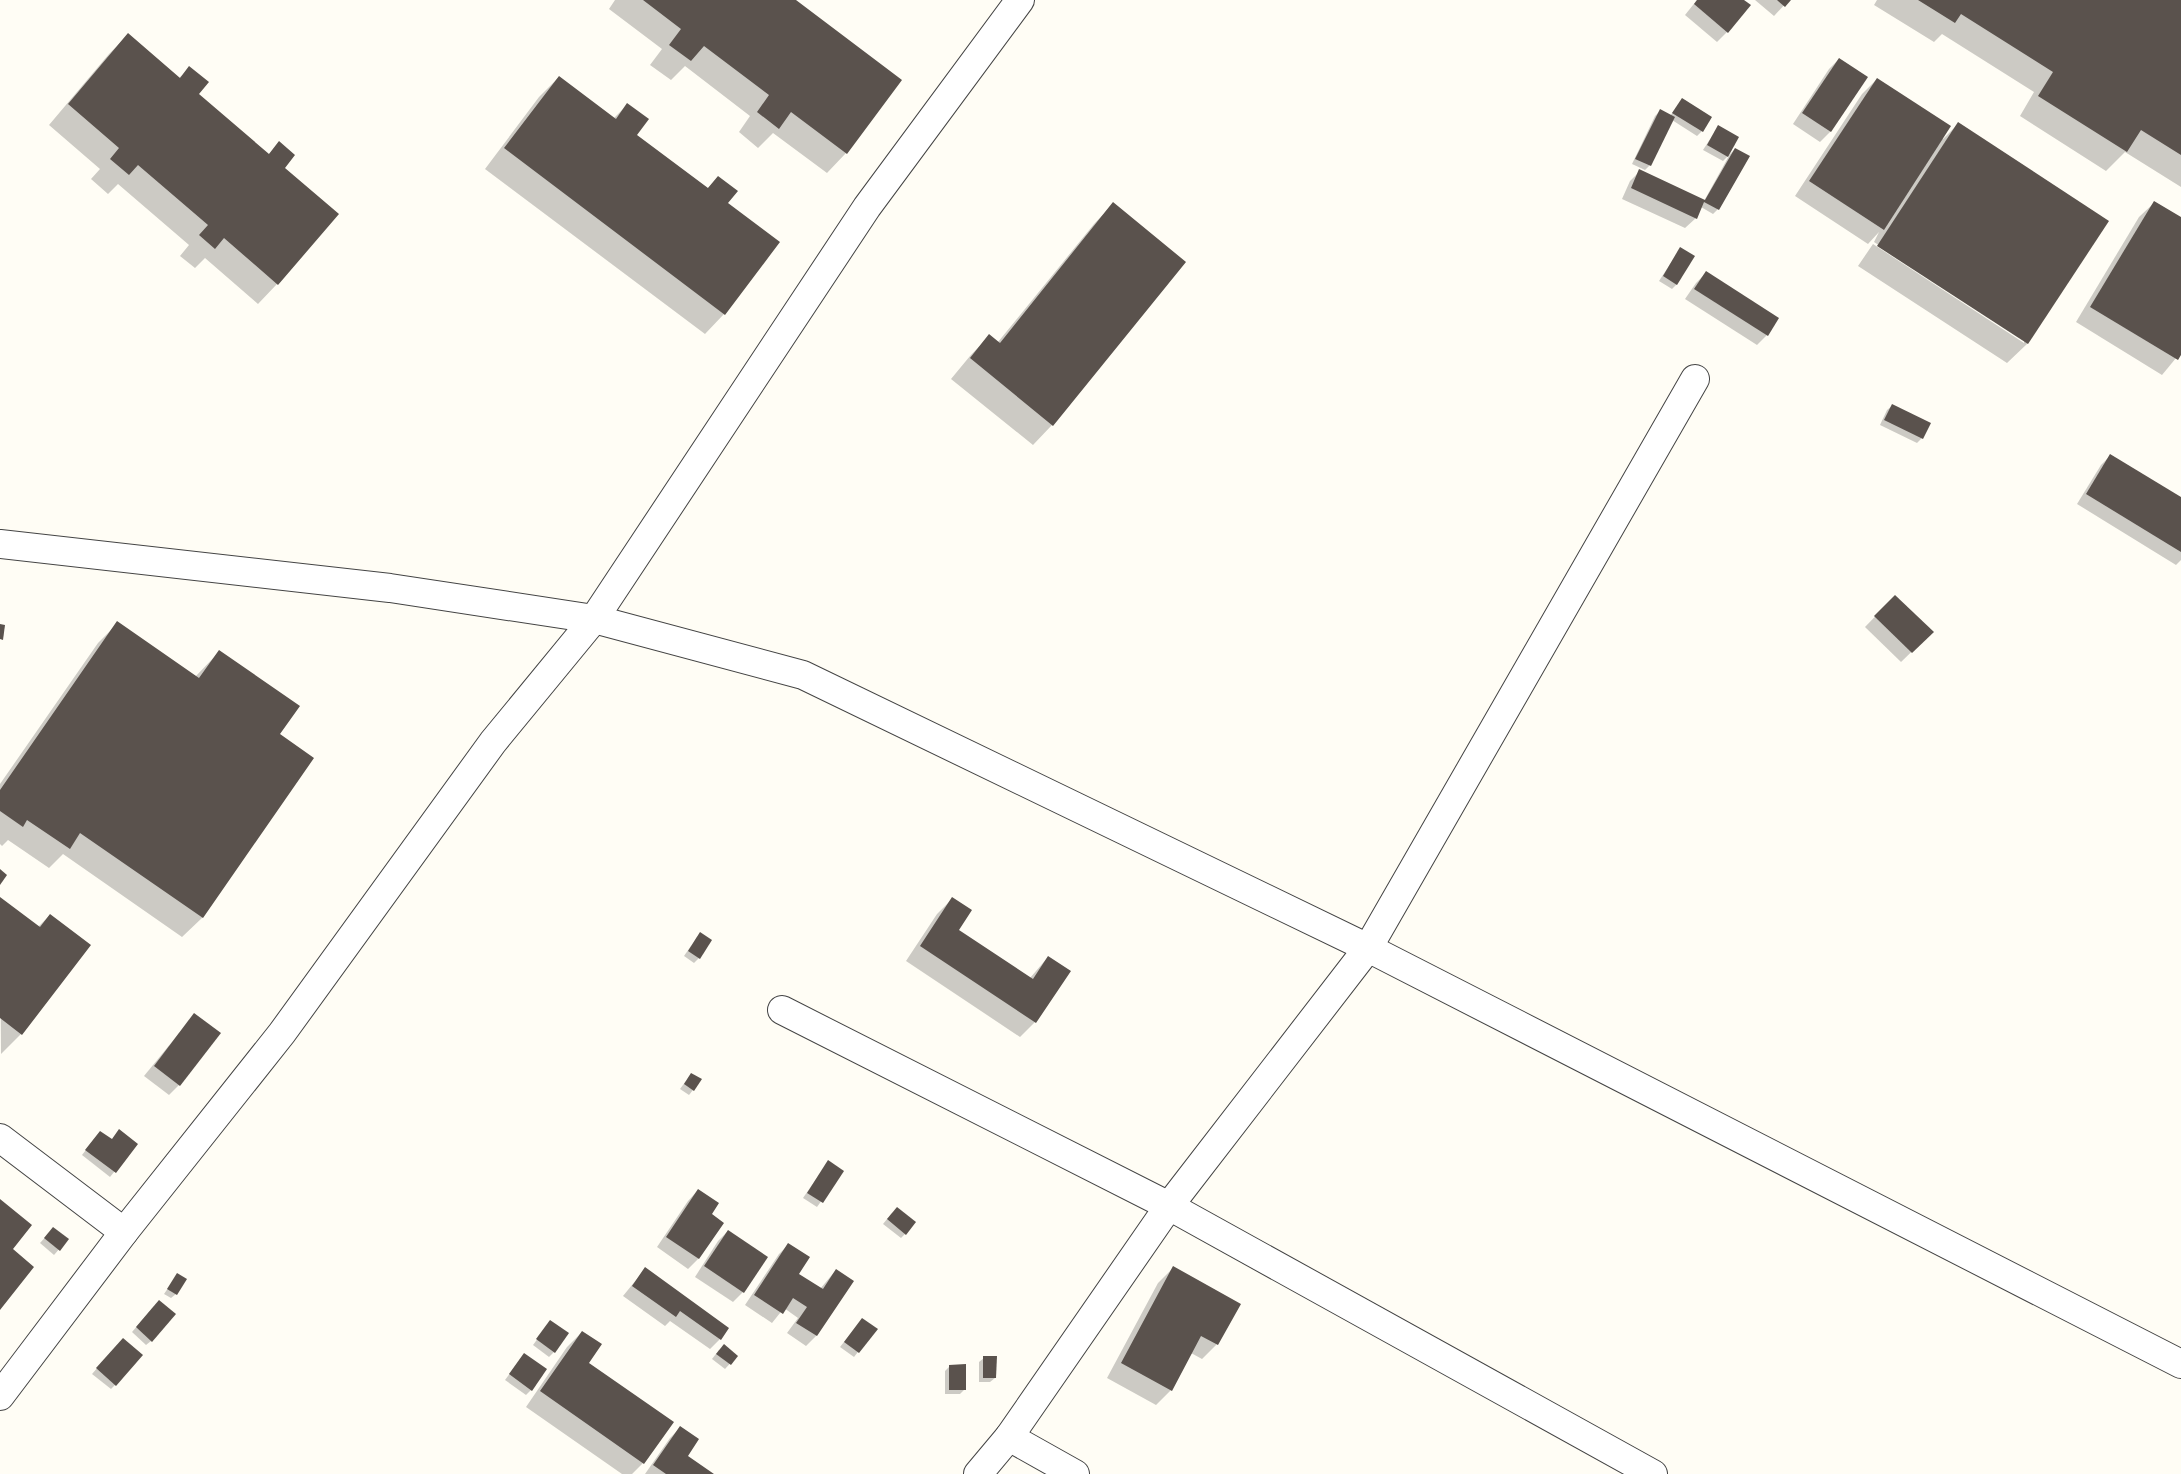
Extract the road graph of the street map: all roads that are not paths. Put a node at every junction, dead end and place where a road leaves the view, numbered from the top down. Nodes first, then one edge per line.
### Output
1 (1020, 0) edge
2 (1695, 378) dead end
3 (0, 544) edge
4 (594, 620) junction
5 (1368, 948) junction
6 (782, 1010) dead end
7 (0, 1138) edge
8 (1169, 1206) junction
9 (124, 1232) junction
10 (2181, 1364) edge
11 (0, 1396) edge
12 (1009, 1437) junction
13 (978, 1474) edge
14 (1075, 1474) edge
15 (1653, 1474) edge

1 - 4 street
2 - 5 street
3 - 4 street
4 - 5 street
4 - 9 street
5 - 8 street
5 - 10 street
6 - 8 street
7 - 9 street
8 - 12 street
8 - 15 street
9 - 11 street
12 - 13 street
12 - 14 street

